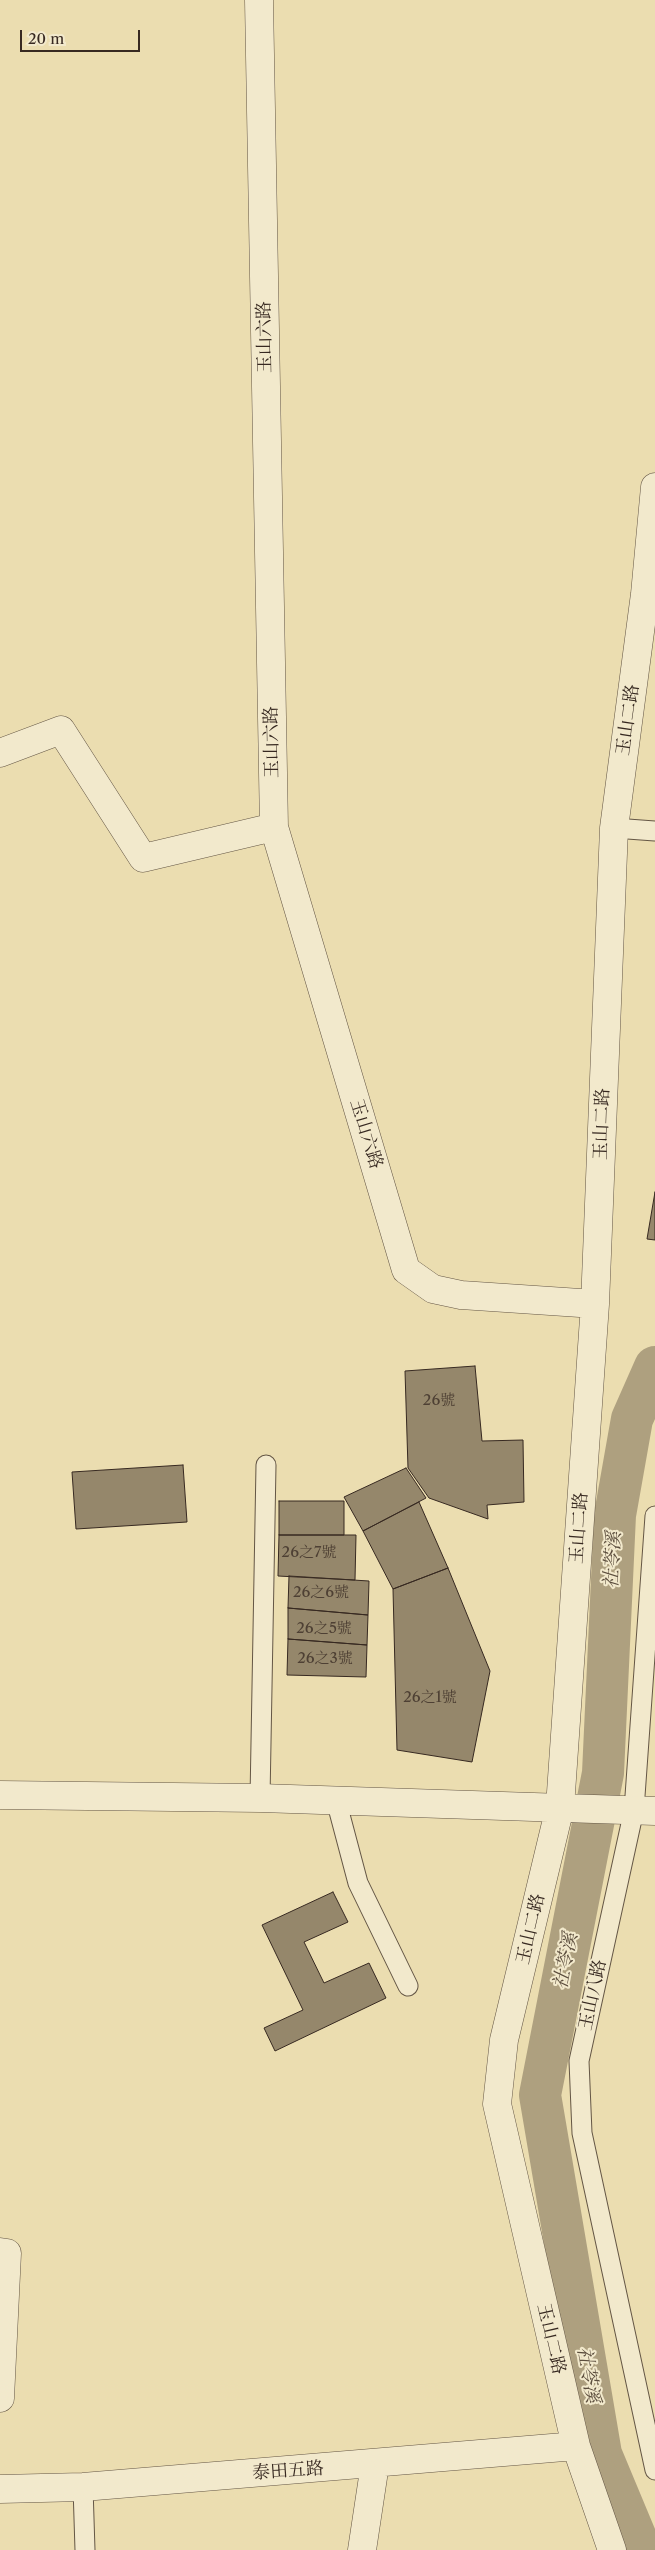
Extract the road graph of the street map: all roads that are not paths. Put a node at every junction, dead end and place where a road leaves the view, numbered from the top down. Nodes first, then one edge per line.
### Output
1 (258, 0) edge
2 (655, 487) edge
3 (0, 753) edge
4 (274, 827) junction
5 (614, 828) junction
6 (655, 831) edge
7 (595, 1304) junction
8 (266, 1464) dead end
9 (655, 1516) edge
10 (0, 1795) edge
11 (260, 1798) junction
12 (336, 1800) junction
13 (560, 1808) junction
14 (645, 1810) edge
15 (408, 1986) dead end
16 (0, 2252) edge
17 (0, 2398) edge
18 (576, 2446) junction
19 (375, 2464) junction
20 (655, 2470) edge
21 (83, 2487) junction
22 (0, 2489) edge
23 (85, 2550) edge
24 (362, 2550) edge
25 (612, 2550) edge

1 - 4 street, 玉山六路
2 - 5 street, 玉山二路
3 - 4 street
4 - 7 street, 玉山六路
5 - 6 lane
5 - 7 street, 玉山二路
7 - 13 street, 玉山二路
8 - 11 lane
9 - 14 lane, 玉山八路
10 - 11 street
11 - 12 street
12 - 13 street
12 - 15 lane
13 - 14 street
13 - 18 street, 玉山二路
14 - 20 lane, 玉山八路
16 - 17 street
18 - 19 street, 泰田五路
18 - 25 street, 玉山二路
19 - 21 street, 泰田五路
19 - 24 street
21 - 22 street, 泰田五路
21 - 23 lane

